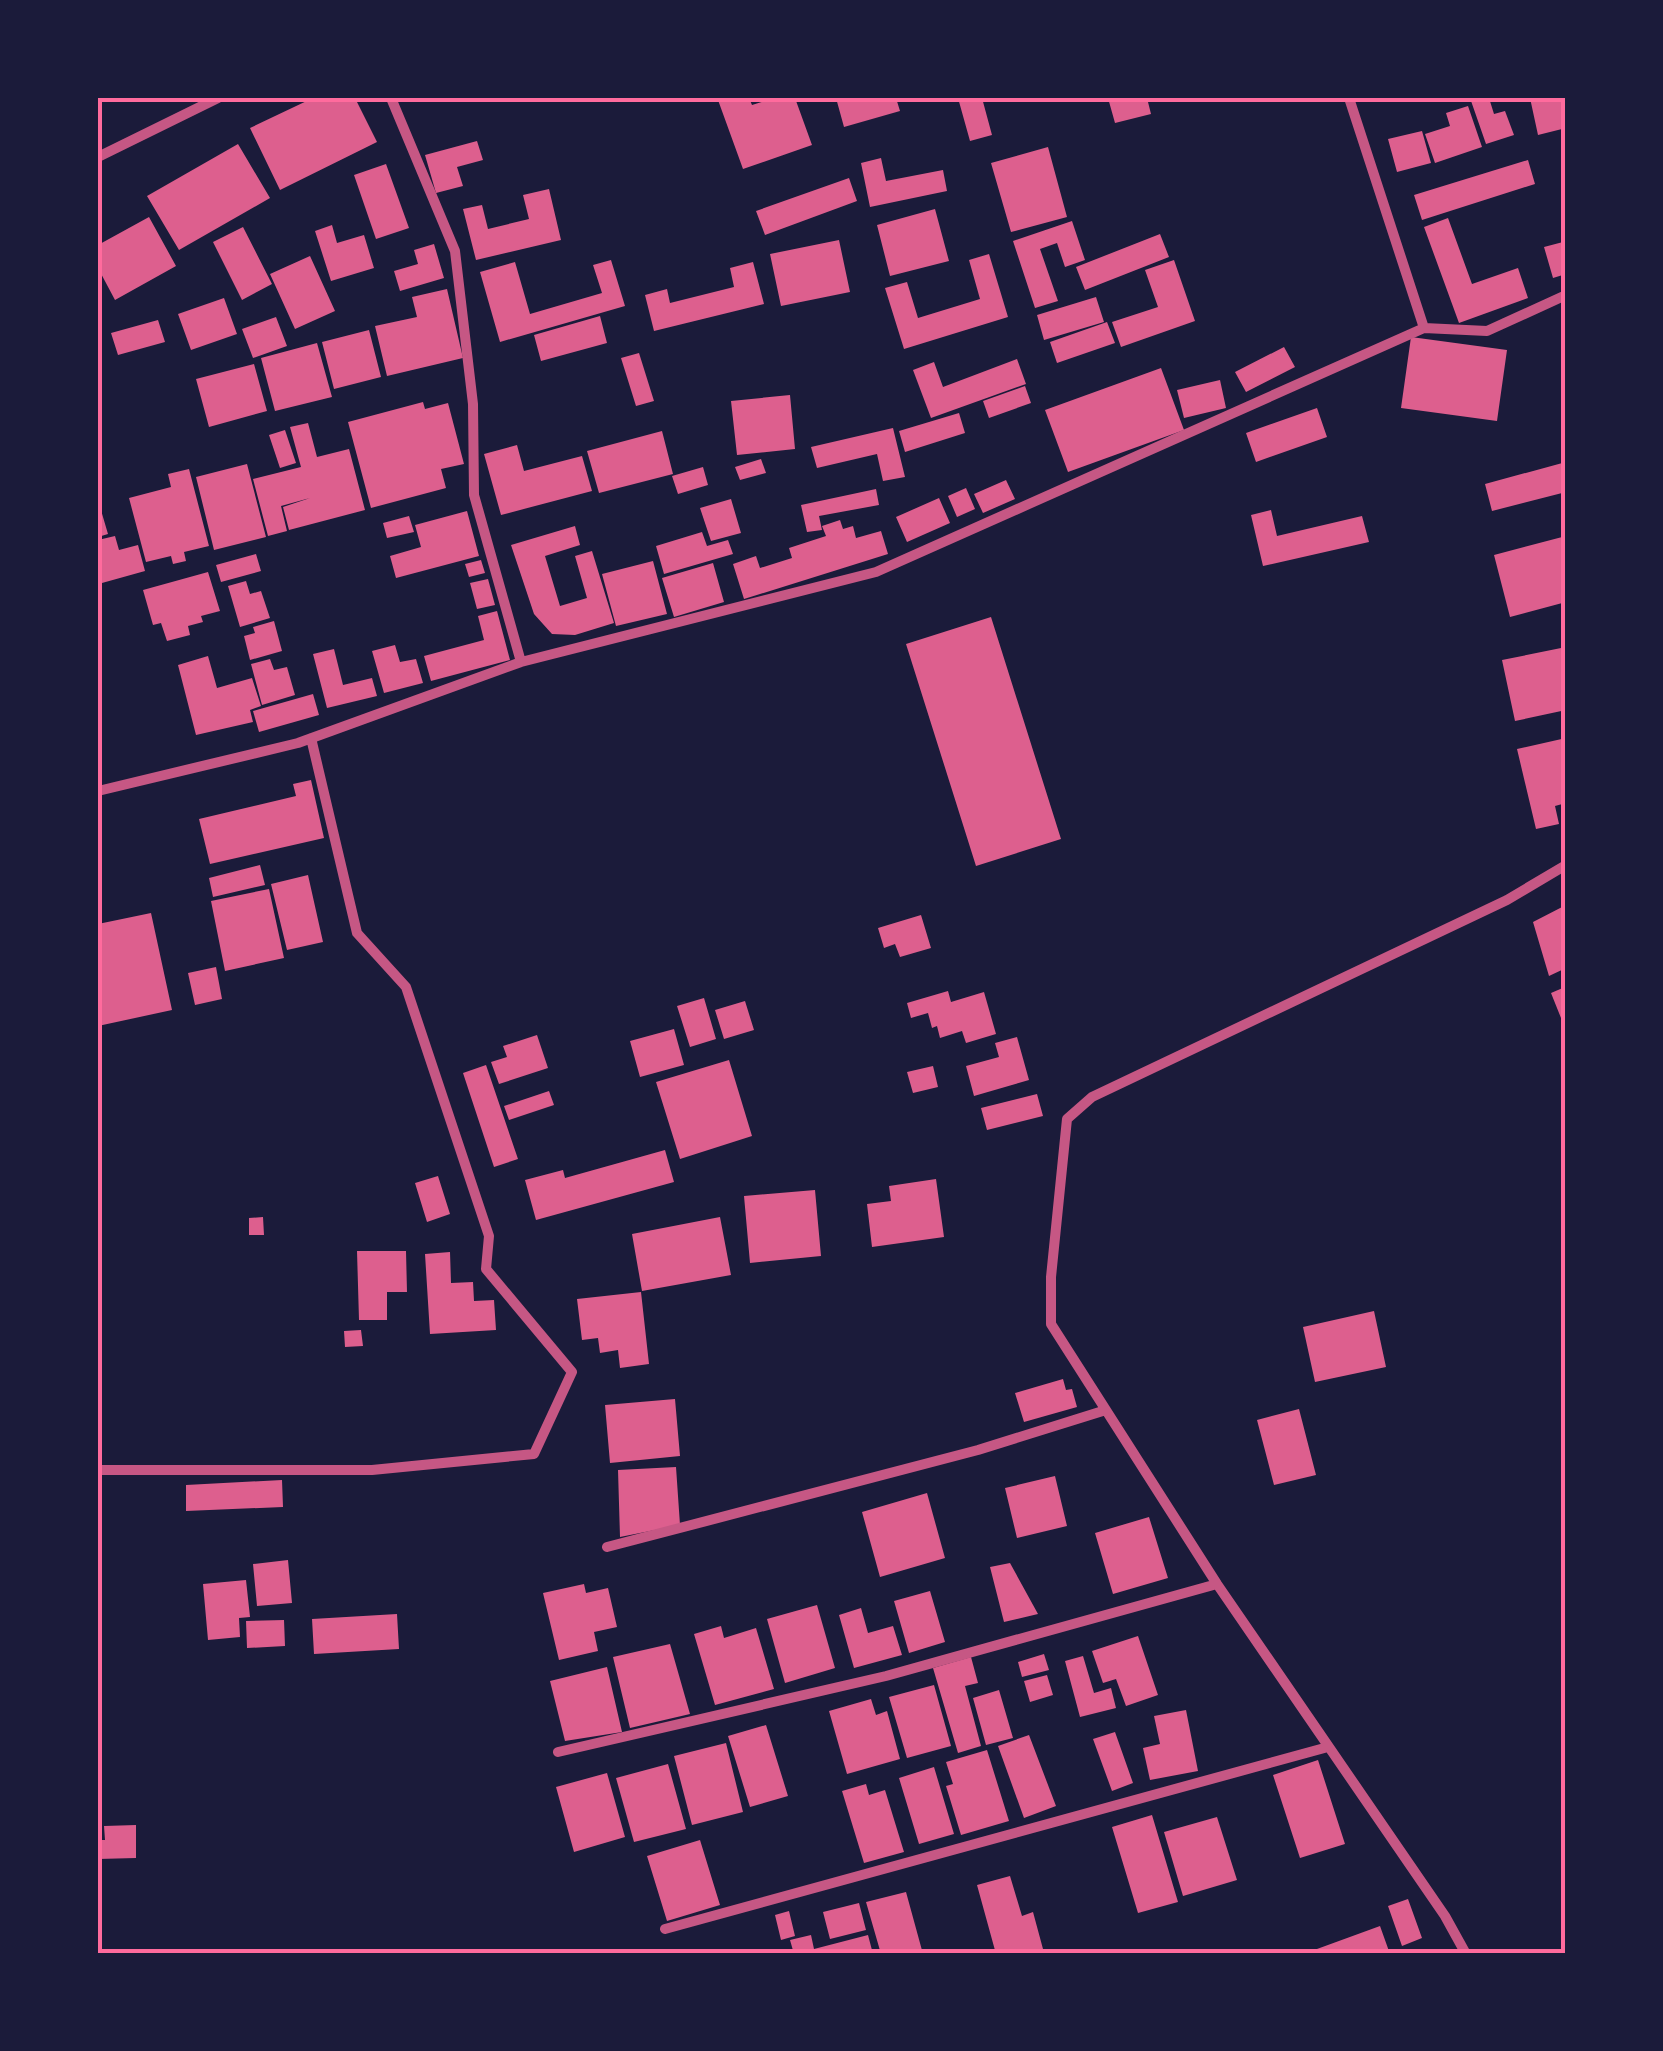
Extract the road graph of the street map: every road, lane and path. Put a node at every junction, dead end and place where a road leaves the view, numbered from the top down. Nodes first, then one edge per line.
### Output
1 (218, 98) edge
2 (391, 98) edge
3 (1349, 98) edge
4 (98, 157) edge
5 (1566, 295) edge
6 (1424, 328) junction
7 (521, 662) junction
8 (311, 738) junction
9 (98, 792) edge
10 (1566, 865) edge
11 (1106, 1410) junction
12 (98, 1470) edge
13 (607, 1547) dead end
14 (1218, 1584) junction
15 (1328, 1747) junction
16 (558, 1752) dead end
17 (665, 1929) dead end
18 (1466, 1954) edge

1 - 4 street
2 - 7 street
3 - 6 street
5 - 6 street
6 - 7 street
7 - 8 street
8 - 9 street
8 - 12 street
10 - 11 street
11 - 13 street
11 - 14 street
14 - 15 street
14 - 16 street
15 - 17 street
15 - 18 street

